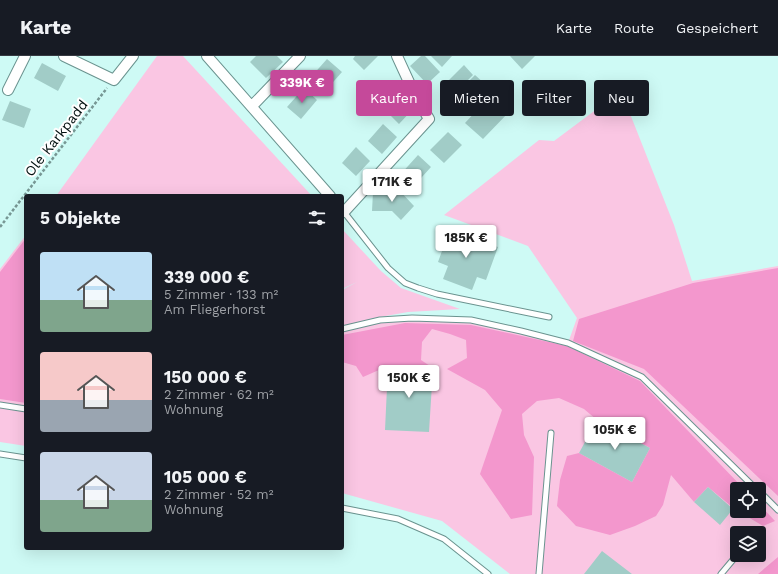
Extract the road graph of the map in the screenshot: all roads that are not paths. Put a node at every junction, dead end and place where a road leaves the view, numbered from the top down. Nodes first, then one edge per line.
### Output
1 (26, 56) edge
2 (64, 56) edge
3 (133, 56) edge
4 (207, 56) edge
5 (300, 56) edge
6 (398, 56) edge
7 (8, 90) dead end
8 (252, 106) junction
9 (328, 194) edge
10 (344, 210) edge
11 (344, 212) edge
12 (549, 317) dead end
13 (344, 329) edge
14 (0, 405) edge
15 (24, 409) edge
16 (550, 433) dead end
17 (0, 454) edge
18 (24, 458) edge
19 (749, 482) edge
20 (766, 499) edge
21 (344, 508) edge
22 (778, 510) edge
23 (731, 562) edge
24 (488, 574) edge
25 (539, 574) edge
26 (720, 574) edge

1 - 7 street
2 - 3 street
4 - 8 street
5 - 8 street
6 - 10 street
8 - 9 street
11 - 12 lane
13 - 19 lane
14 - 15 lane
16 - 25 lane
17 - 18 lane
20 - 22 lane
21 - 24 lane
23 - 26 lane

